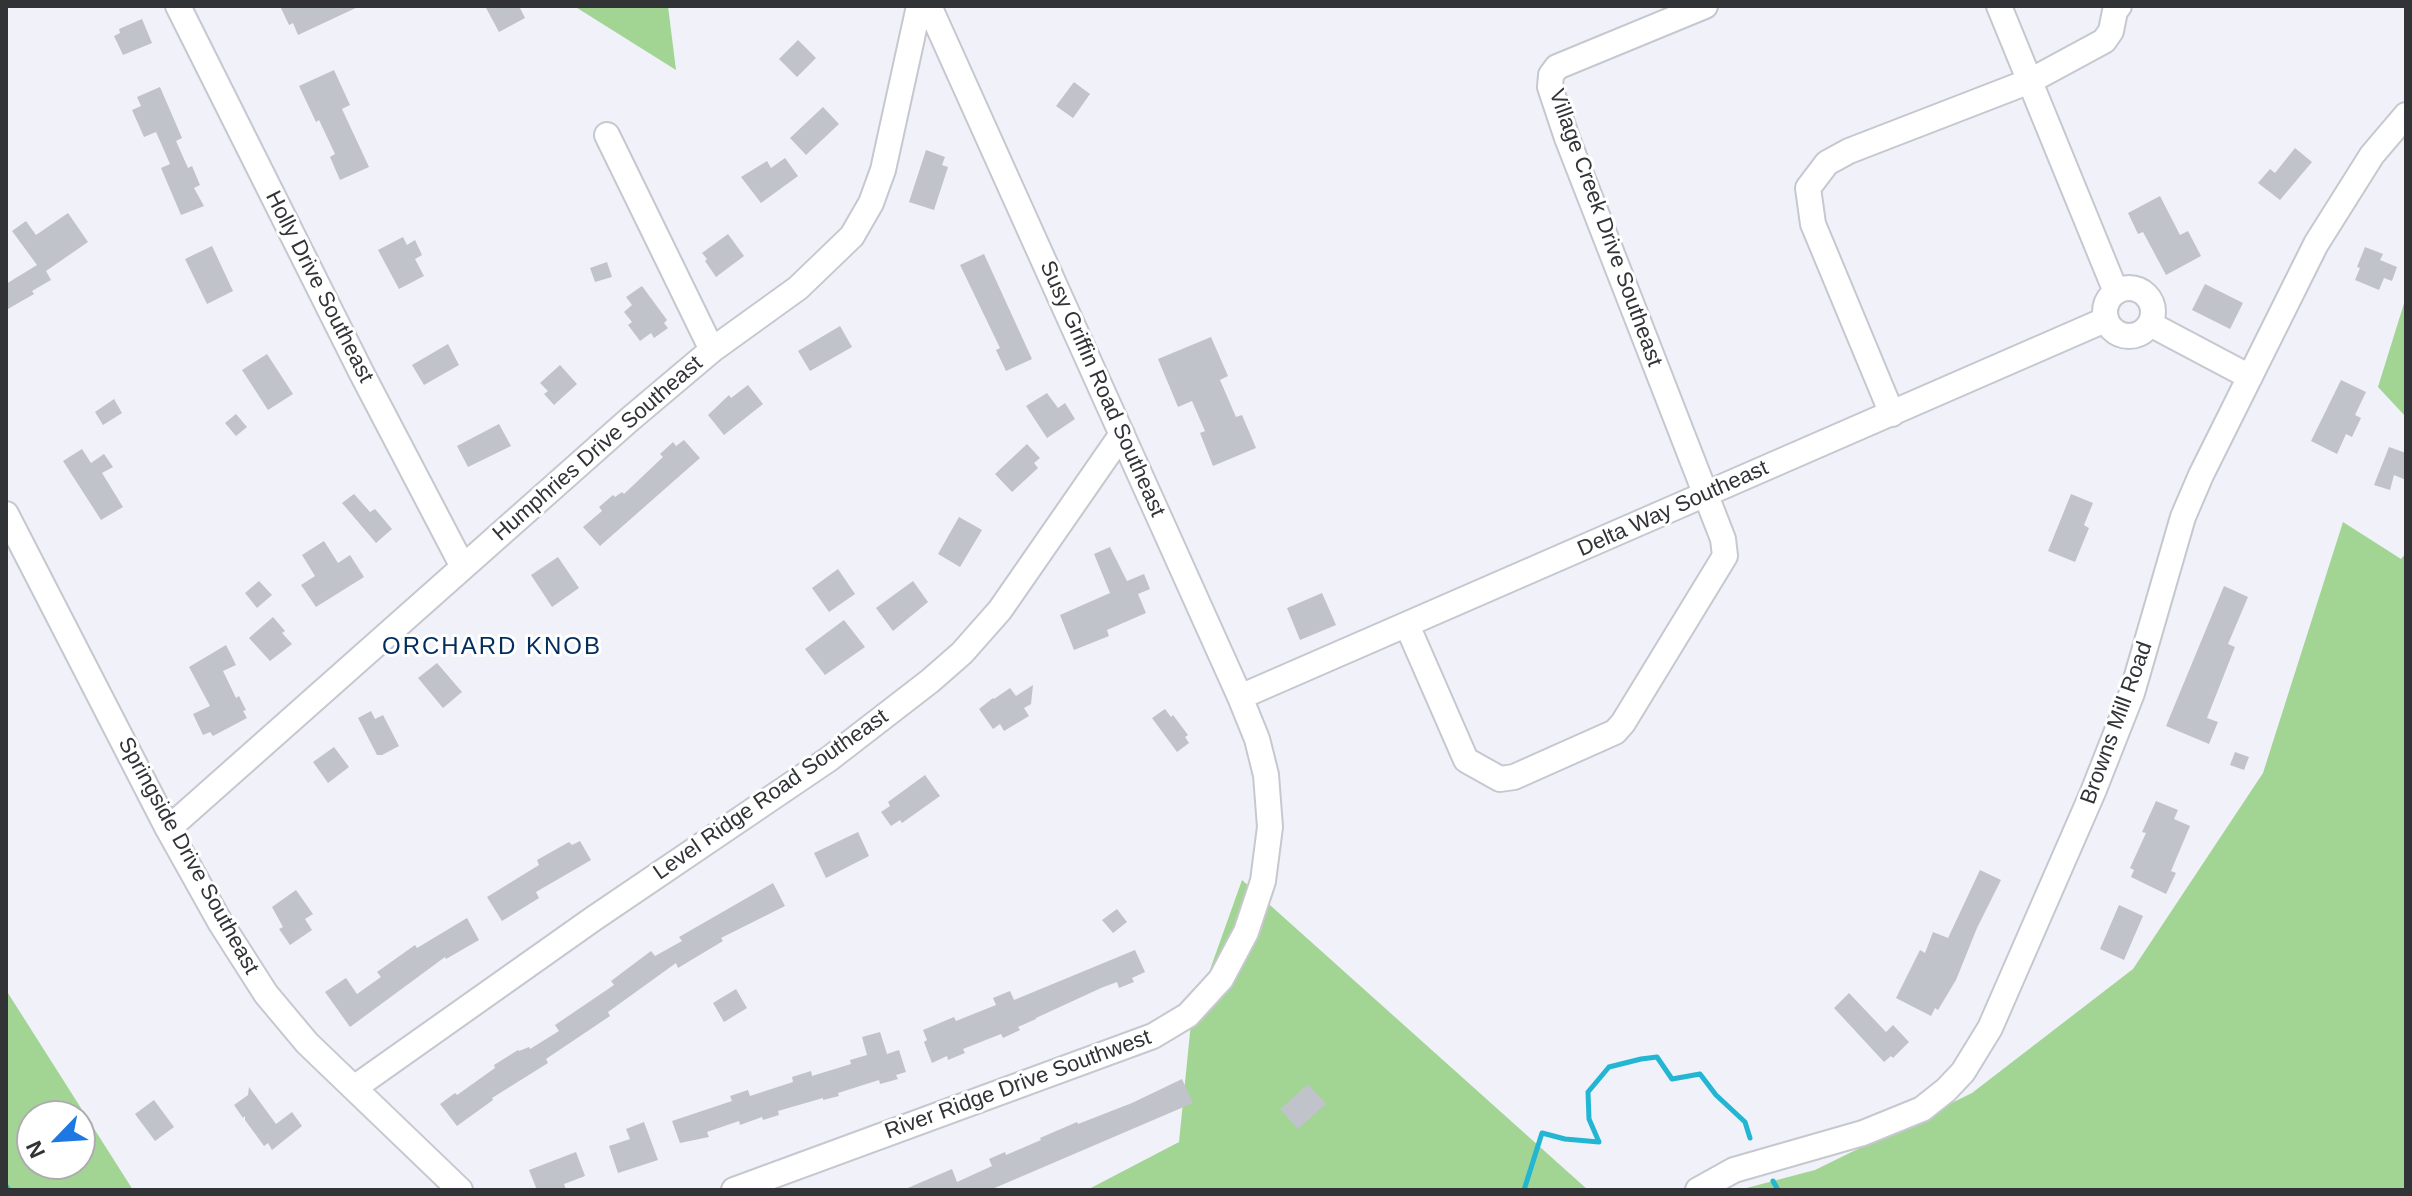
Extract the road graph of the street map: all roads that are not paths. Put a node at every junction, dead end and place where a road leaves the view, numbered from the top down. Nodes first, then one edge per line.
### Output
1 (178, 6) edge
2 (919, 6) edge
3 (929, 6) edge
4 (1999, 6) edge
5 (2119, 6) edge
6 (1689, 9) edge
7 (2030, 81) junction
8 (2406, 115) edge
9 (607, 135) dead end
10 (2116, 292) junction
11 (2105, 320) junction
12 (2150, 324) junction
13 (712, 350) junction
14 (2250, 377) junction
15 (1892, 414) junction
16 (1122, 434) junction
17 (1705, 495) junction
18 (6, 514) edge
19 (463, 567) junction
20 (1407, 625) junction
21 (1240, 697) junction
22 (1266, 775) joint
23 (168, 829) junction
24 (354, 1088) junction
25 (460, 1190) edge
26 (734, 1190) edge
27 (1698, 1190) edge

1 - 19 street, Holly Drive Southeast
2 - 13 street, Humphries Drive Southeast
3 - 16 street, Susy Griffin Road Southeast
4 - 7 street
5 - 7 street
6 - 17 street, Village Creek Drive Southeast
7 - 10 street
7 - 15 street
8 - 14 street, Browns Mill Road
9 - 13 street
10 - 11 street
10 - 12 street
11 - 12 street
11 - 15 street, Delta Way Southeast
12 - 14 street
13 - 19 street, Humphries Drive Southeast
14 - 27 street, Browns Mill Road
15 - 17 street, Delta Way Southeast
16 - 21 street, Susy Griffin Road Southeast
16 - 24 street, Level Ridge Road Southeast
17 - 20 street, Delta Way Southeast
17 - 20 street, Village Creek Drive Southeast
18 - 23 street, Springside Drive Southeast
19 - 23 street, Humphries Drive Southeast
20 - 21 street, Delta Way Southeast
21 - 22 street, Susy Griffin Road Southeast
22 - 26 street, River Ridge Drive Southwest
23 - 24 street, Springside Drive Southeast
24 - 25 street, Springside Drive Southeast

